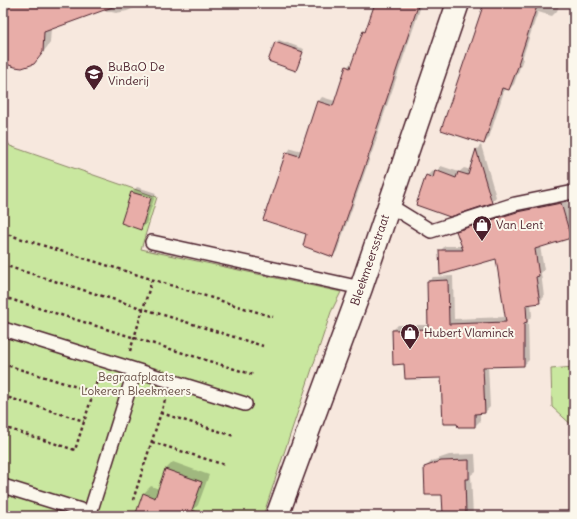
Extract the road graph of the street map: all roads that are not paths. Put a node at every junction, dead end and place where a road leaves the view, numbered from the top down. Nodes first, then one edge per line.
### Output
1 (458, 3) edge
2 (574, 192) edge
3 (389, 205) junction
4 (152, 242) dead end
5 (361, 288) junction
6 (3, 329) edge
7 (130, 368) junction
8 (245, 404) dead end
9 (3, 486) edge
10 (89, 514) edge
11 (277, 516) edge

1 - 3 street, Bleekmeersstraat
2 - 3 lane
3 - 5 street, Bleekmeersstraat
4 - 5 lane
5 - 11 street, Bleekmeersstraat
6 - 7 lane
7 - 8 lane
7 - 10 lane
9 - 10 lane

